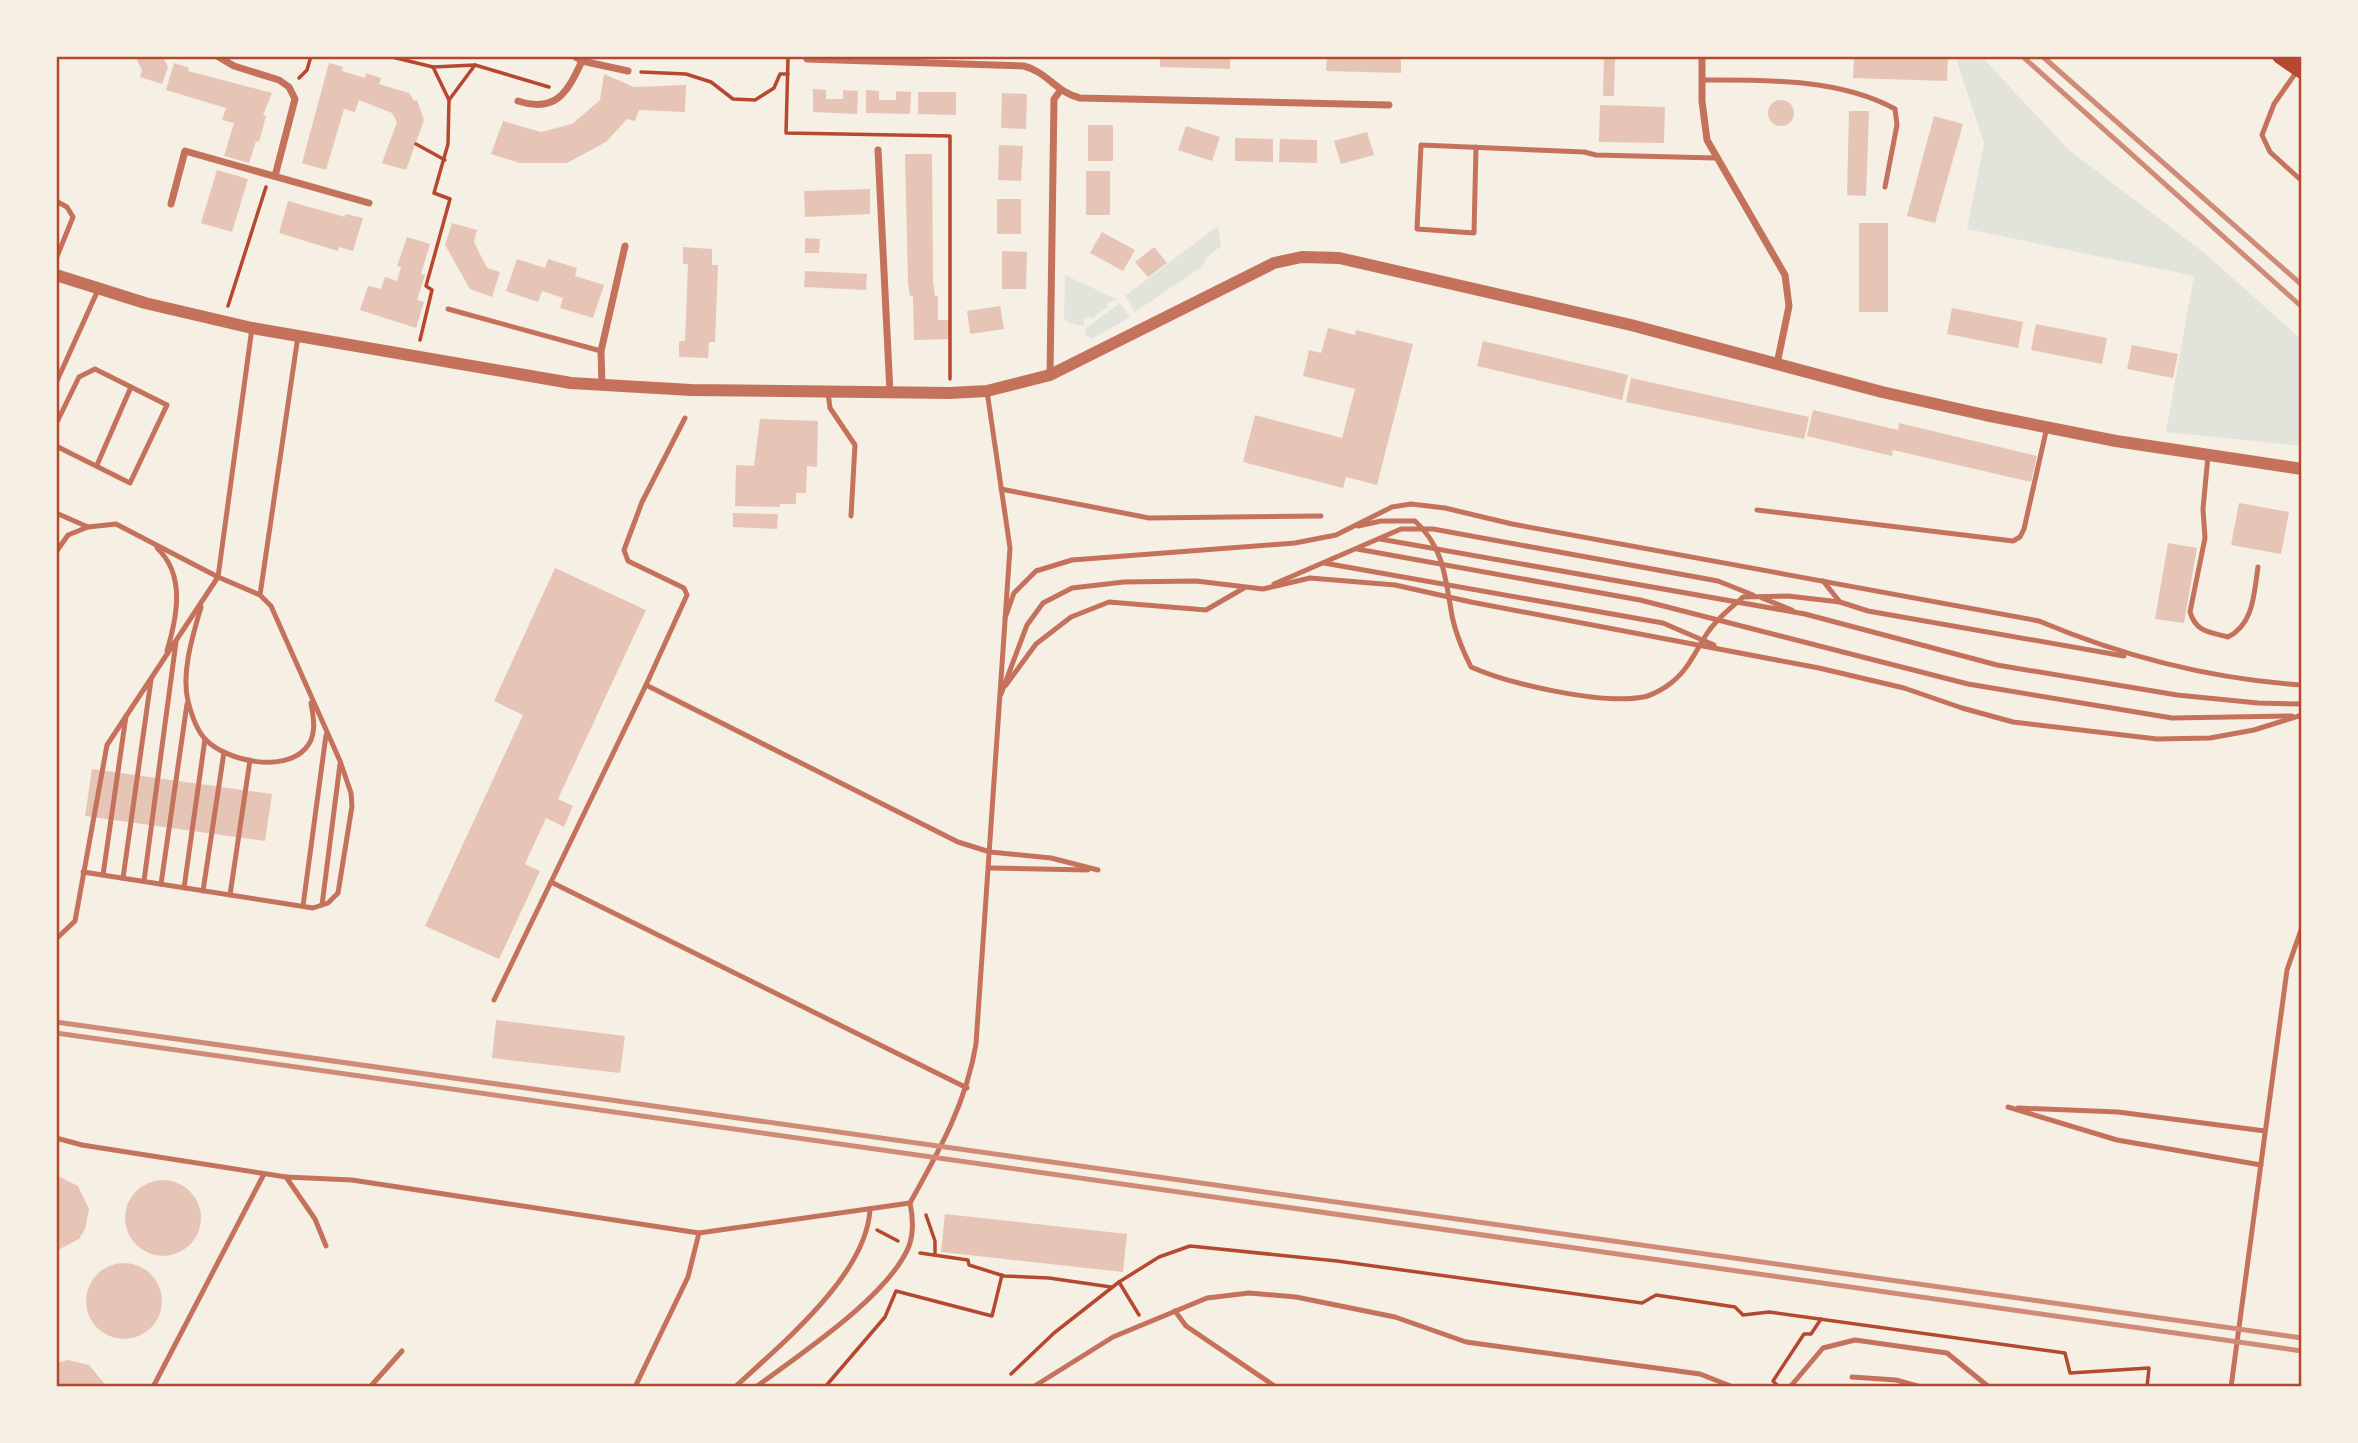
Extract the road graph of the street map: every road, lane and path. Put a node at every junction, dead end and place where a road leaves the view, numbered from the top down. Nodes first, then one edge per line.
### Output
1 (217, 56) edge
2 (311, 56) edge
3 (388, 56) edge
4 (1702, 56) edge
5 (2280, 56) edge
6 (578, 58) edge
7 (788, 59) dead end
8 (807, 60) dead end
9 (475, 65) junction
10 (433, 67) junction
11 (2300, 70) edge
12 (628, 71) joint
13 (788, 74) junction
14 (1702, 80) junction
15 (289, 87) junction
16 (1060, 91) junction
17 (565, 93) junction
18 (449, 100) junction
19 (518, 101) dead end
20 (1389, 106) dead end
21 (416, 144) dead end
22 (1476, 147) junction
23 (878, 150) dead end
24 (1715, 158) junction
25 (445, 160) junction
26 (272, 176) junction
27 (2302, 181) edge
28 (1885, 187) dead end
29 (56, 201) edge
30 (369, 203) dead end
31 (171, 204) dead end
32 (625, 246) dead end
33 (56, 259) edge
34 (56, 275) edge
35 (98, 290) junction
36 (448, 309) dead end
37 (223, 321) junction
38 (252, 328) junction
39 (298, 336) junction
40 (601, 351) junction
41 (416, 358) junction
42 (1777, 363) junction
43 (1050, 375) junction
44 (56, 383) edge
45 (131, 387) junction
46 (602, 387) junction
47 (988, 391) junction
48 (828, 392) junction
49 (890, 393) junction
50 (950, 393) junction
51 (685, 418) dead end
52 (56, 424) edge
53 (2047, 427) junction
54 (56, 446) edge
55 (2208, 456) junction
56 (97, 466) junction
57 (2302, 469) edge
58 (1001, 489) junction
59 (1757, 510) dead end
60 (56, 513) edge
61 (851, 516) dead end
62 (1321, 516) dead end
63 (88, 527) junction
64 (1352, 528) junction
65 (1423, 529) junction
66 (1380, 539) junction
67 (150, 542) junction
68 (1436, 548) junction
69 (1357, 549) junction
70 (56, 552) edge
71 (1322, 563) junction
72 (1443, 563) junction
73 (2258, 567) dead end
74 (218, 577) junction
75 (1824, 582) junction
76 (1448, 583) junction
77 (1245, 587) junction
78 (1264, 589) junction
79 (260, 594) junction
80 (1450, 597) junction
81 (1758, 597) junction
82 (203, 600) junction
83 (1737, 602) junction
84 (1840, 602) junction
85 (1805, 614) junction
86 (1005, 618) junction
87 (1720, 619) junction
88 (177, 639) junction
89 (1702, 643) junction
90 (165, 657) junction
91 (2149, 660) junction
92 (151, 678) junction
93 (646, 685) junction
94 (2302, 685) edge
95 (309, 690) junction
96 (1000, 694) junction
97 (188, 700) junction
98 (2302, 704) edge
99 (127, 714) junction
100 (2302, 715) edge
101 (326, 735) junction
102 (205, 739) junction
103 (224, 752) junction
104 (250, 760) junction
105 (340, 761) junction
106 (990, 852) junction
107 (989, 868) junction
108 (83, 872) junction
109 (103, 875) junction
110 (123, 878) junction
111 (144, 881) junction
112 (551, 883) junction
113 (161, 884) junction
114 (184, 888) junction
115 (203, 891) junction
116 (230, 895) junction
117 (322, 905) junction
118 (303, 906) junction
119 (2302, 927) edge
120 (56, 939) edge
121 (494, 999) dead end
122 (967, 1088) junction
123 (2265, 1131) junction
124 (56, 1138) edge
125 (2261, 1165) junction
126 (264, 1174) junction
127 (286, 1177) junction
128 (910, 1203) junction
129 (924, 1206) dead end
130 (870, 1209) junction
131 (869, 1230) junction
132 (699, 1233) junction
133 (326, 1246) dead end
134 (908, 1247) junction
135 (934, 1255) junction
136 (1002, 1275) junction
137 (1119, 1282) junction
138 (1111, 1287) junction
139 (1175, 1311) junction
140 (1821, 1319) junction
141 (1137, 1326) junction
142 (401, 1351) dead end
143 (1011, 1374) dead end
144 (1852, 1377) dead end
145 (1035, 1385) edge
146 (153, 1387) edge
147 (370, 1387) edge
148 (635, 1387) edge
149 (735, 1387) edge
150 (757, 1387) edge
151 (825, 1387) edge
152 (1044, 1387) edge
153 (1276, 1387) edge
154 (1733, 1387) edge
155 (1779, 1387) edge
156 (1790, 1387) edge
157 (1921, 1387) edge
158 (1989, 1387) edge
159 (2147, 1387) edge
160 (2231, 1387) edge

1 - 15 street
2 - 15 path
3 - 10 path
4 - 14 street
5 - 11 main road
6 - 12 street
6 - 17 street
7 - 13 path
8 - 16 street
9 - 10 path
9 - 17 path
9 - 18 path
10 - 18 path
11 - 27 lane
12 - 13 path
13 - 50 path
14 - 24 street
14 - 28 lane
15 - 26 street
16 - 20 street
16 - 43 street
17 - 19 street
18 - 25 path
21 - 25 path
22 - 22 lane
22 - 24 lane
23 - 49 street
24 - 42 street
25 - 41 path
26 - 30 street
26 - 31 street
26 - 37 path
29 - 33 lane
32 - 40 street
34 - 35 street
35 - 37 street
35 - 44 lane
36 - 40 lane
37 - 38 street
38 - 39 street
38 - 74 lane
39 - 41 street
39 - 79 lane
40 - 46 street
41 - 46 street
42 - 43 street
42 - 53 street
43 - 47 street
45 - 52 lane
45 - 56 lane
45 - 56 lane
46 - 48 street
47 - 50 street
47 - 58 lane
48 - 49 street
48 - 61 lane
49 - 50 street
51 - 93 lane
53 - 55 street
53 - 59 lane
54 - 56 lane
55 - 57 street
55 - 73 lane
58 - 62 lane
58 - 86 lane
60 - 63 lane
63 - 67 lane
63 - 70 lane
64 - 65 lane
64 - 75 lane
64 - 86 lane
65 - 66 lane
65 - 68 lane
65 - 81 lane
66 - 68 lane
66 - 69 lane
67 - 74 lane
67 - 90 lane
68 - 72 lane
68 - 83 lane
69 - 71 lane
69 - 72 lane
71 - 76 lane
71 - 78 lane
72 - 76 lane
72 - 87 lane
74 - 79 lane
74 - 82 lane
75 - 84 lane
75 - 91 lane
76 - 80 lane
76 - 89 lane
77 - 78 lane
77 - 96 lane
77 - 96 lane
78 - 80 lane
79 - 95 lane
80 - 89 lane
80 - 89 lane
81 - 83 lane
81 - 84 lane
81 - 85 lane
82 - 88 lane
82 - 97 lane
83 - 85 lane
83 - 87 lane
84 - 91 lane
85 - 98 lane
86 - 96 lane
87 - 89 lane
87 - 100 lane
88 - 90 lane
88 - 111 lane
89 - 100 lane
90 - 92 lane
91 - 94 lane
92 - 99 lane
92 - 110 lane
93 - 106 lane
93 - 112 lane
95 - 101 lane
95 - 104 lane
96 - 106 lane
97 - 102 lane
97 - 113 lane
99 - 108 lane
99 - 109 lane
101 - 105 lane
101 - 118 lane
102 - 103 lane
102 - 114 lane
103 - 104 lane
103 - 115 lane
104 - 116 lane
105 - 117 lane
105 - 117 lane
106 - 107 lane
106 - 107 lane
107 - 122 lane
108 - 109 lane
108 - 120 lane
109 - 110 lane
110 - 111 lane
111 - 113 lane
112 - 121 lane
112 - 122 lane
113 - 114 lane
114 - 115 lane
115 - 116 lane
116 - 118 lane
117 - 118 lane
119 - 123 lane
122 - 128 lane
123 - 125 lane
123 - 125 lane
124 - 126 lane
125 - 160 lane
126 - 127 lane
126 - 146 lane
127 - 132 lane
127 - 133 lane
128 - 130 lane
128 - 134 lane
129 - 135 path
130 - 131 lane
130 - 132 lane
131 - 134 path
131 - 149 lane
132 - 148 lane
134 - 135 path
134 - 150 lane
135 - 136 path
136 - 138 path
136 - 151 path
137 - 138 path
137 - 140 path
137 - 141 path
138 - 143 path
139 - 141 lane
139 - 153 lane
139 - 154 lane
140 - 155 path
140 - 159 path
141 - 145 lane
142 - 147 lane
144 - 157 lane
145 - 152 lane
156 - 158 lane

